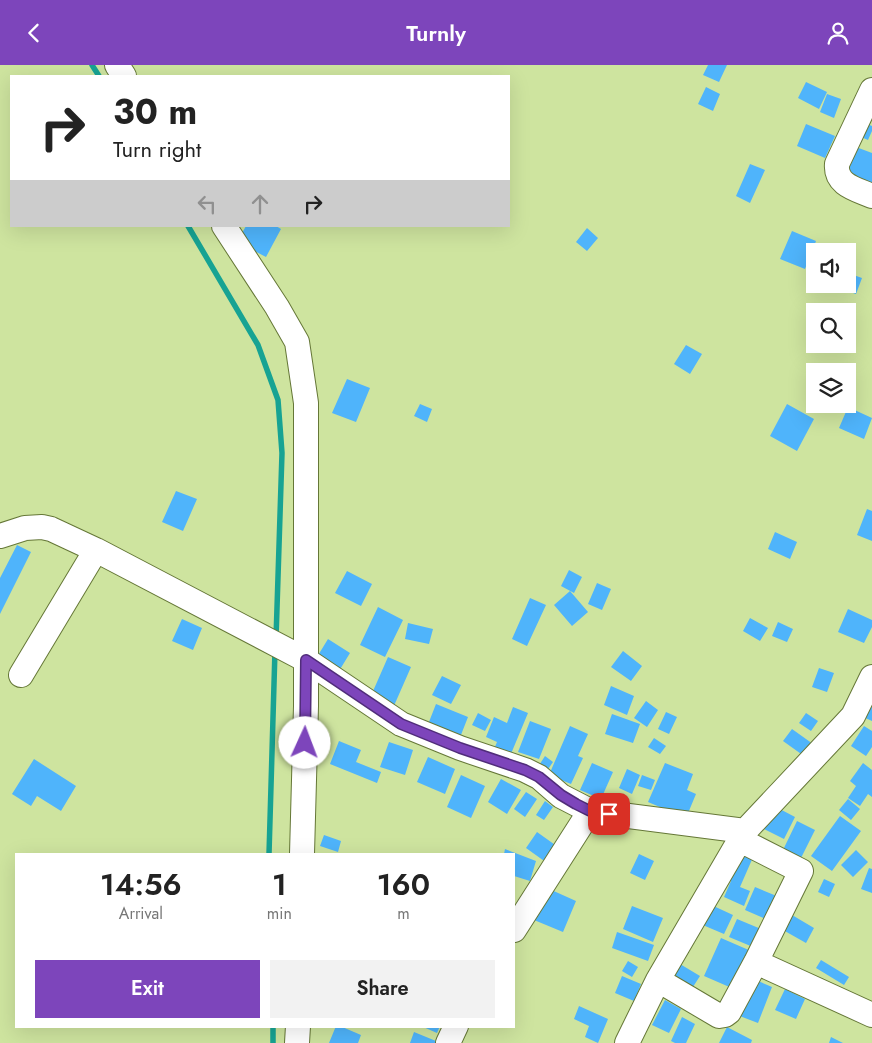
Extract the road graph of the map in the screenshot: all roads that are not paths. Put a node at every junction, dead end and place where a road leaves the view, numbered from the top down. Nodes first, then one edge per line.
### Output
1 (872, 90) edge
2 (872, 196) edge
3 (225, 227) edge
4 (0, 536) edge
5 (96, 550) junction
6 (306, 660) junction
7 (21, 675) dead end
8 (872, 677) edge
9 (590, 811) junction
10 (743, 835) junction
11 (302, 853) edge
12 (515, 928) edge
13 (756, 962) junction
14 (658, 980) junction
15 (872, 1015) edge
16 (298, 1028) edge
17 (455, 1028) edge
18 (297, 1043) edge
19 (448, 1043) edge
20 (627, 1043) edge

1 - 2 street
3 - 6 street
4 - 5 street
5 - 6 street
5 - 7 street
6 - 9 street
6 - 11 street
8 - 10 street
9 - 10 street
9 - 12 street
10 - 13 street
10 - 14 street
13 - 14 street
13 - 15 street
14 - 20 street
16 - 18 street
17 - 19 street

